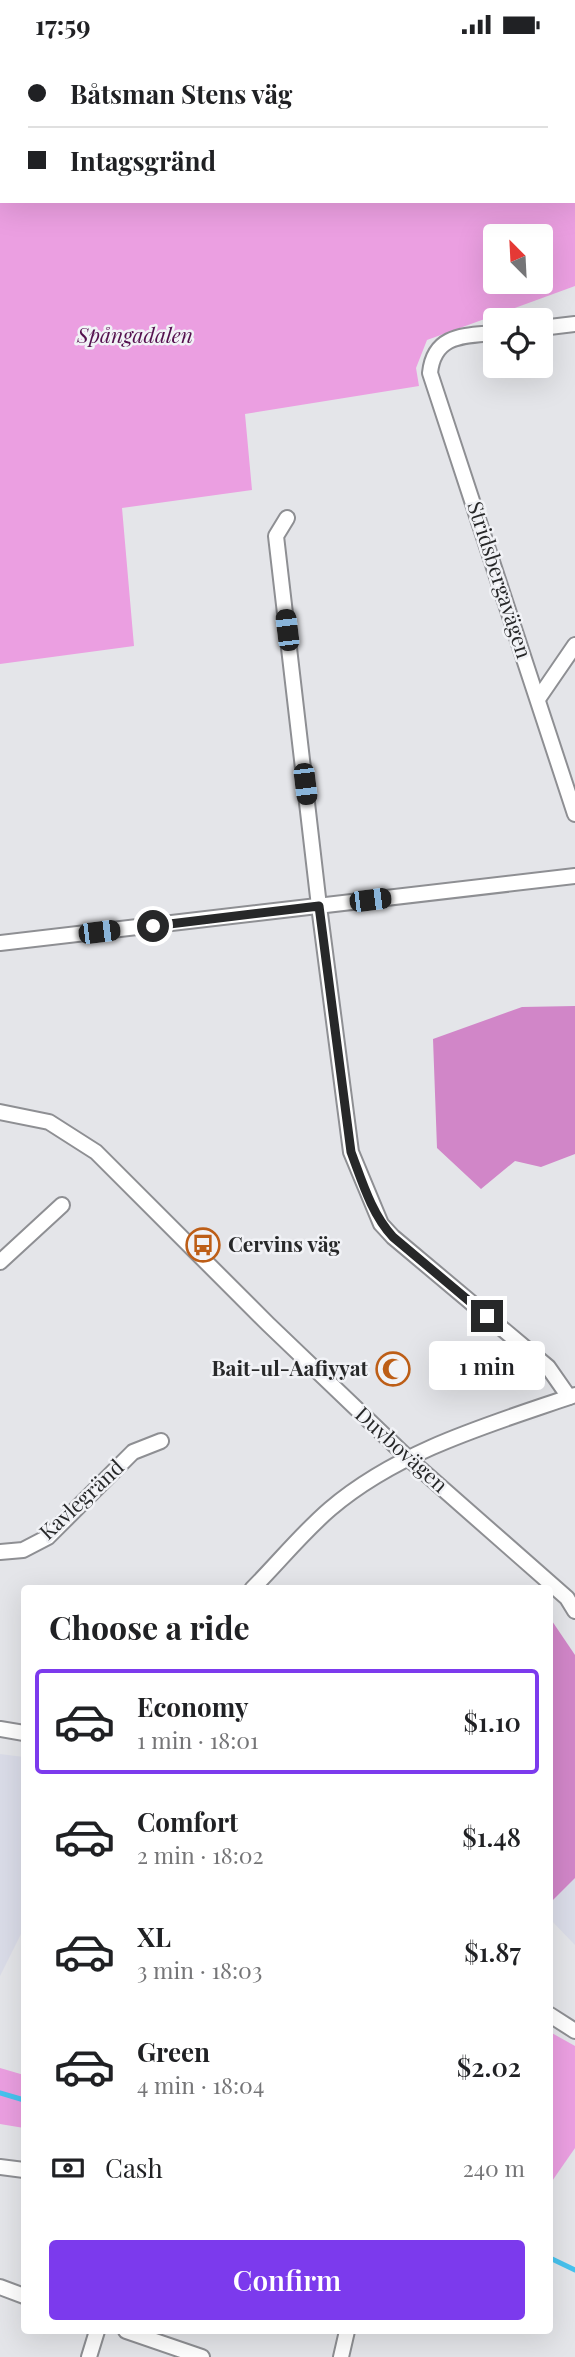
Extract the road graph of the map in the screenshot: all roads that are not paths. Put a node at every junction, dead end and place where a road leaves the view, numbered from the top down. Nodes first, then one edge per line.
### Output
1 (575, 324) edge
2 (553, 327) edge
3 (483, 335) edge
4 (287, 518) dead end
5 (575, 645) edge
6 (538, 699) junction
7 (575, 814) edge
8 (575, 876) edge
9 (319, 906) junction
10 (0, 943) edge
11 (0, 1112) edge
12 (62, 1205) dead end
13 (0, 1262) edge
14 (572, 1396) edge
15 (161, 1441) dead end
16 (409, 1459) junction
17 (0, 1552) edge
18 (256, 1585) edge
19 (552, 1585) edge
20 (553, 1586) edge
21 (575, 1611) edge
22 (0, 1728) edge
23 (21, 1732) edge
24 (553, 2017) edge
25 (575, 2031) edge
26 (0, 2167) edge
27 (21, 2170) edge
28 (0, 2287) edge
29 (21, 2295) edge
30 (96, 2334) edge
31 (136, 2334) edge
32 (346, 2334) edge
33 (89, 2357) edge
34 (202, 2357) edge
35 (341, 2357) edge

1 - 2 street
3 - 6 street, Stridsbergavägen
4 - 9 street
5 - 6 street
6 - 7 street, Stridsbergavägen
8 - 9 street
9 - 10 street
9 - 14 street
11 - 16 street, Duvbovägen
12 - 13 street
14 - 16 street
15 - 17 street, Kavlegränd
16 - 18 street
16 - 19 street, Duvbovägen
20 - 21 street, Duvbovägen
22 - 23 street
24 - 25 street
26 - 27 street
28 - 29 street
30 - 33 street
31 - 34 street
32 - 35 street

